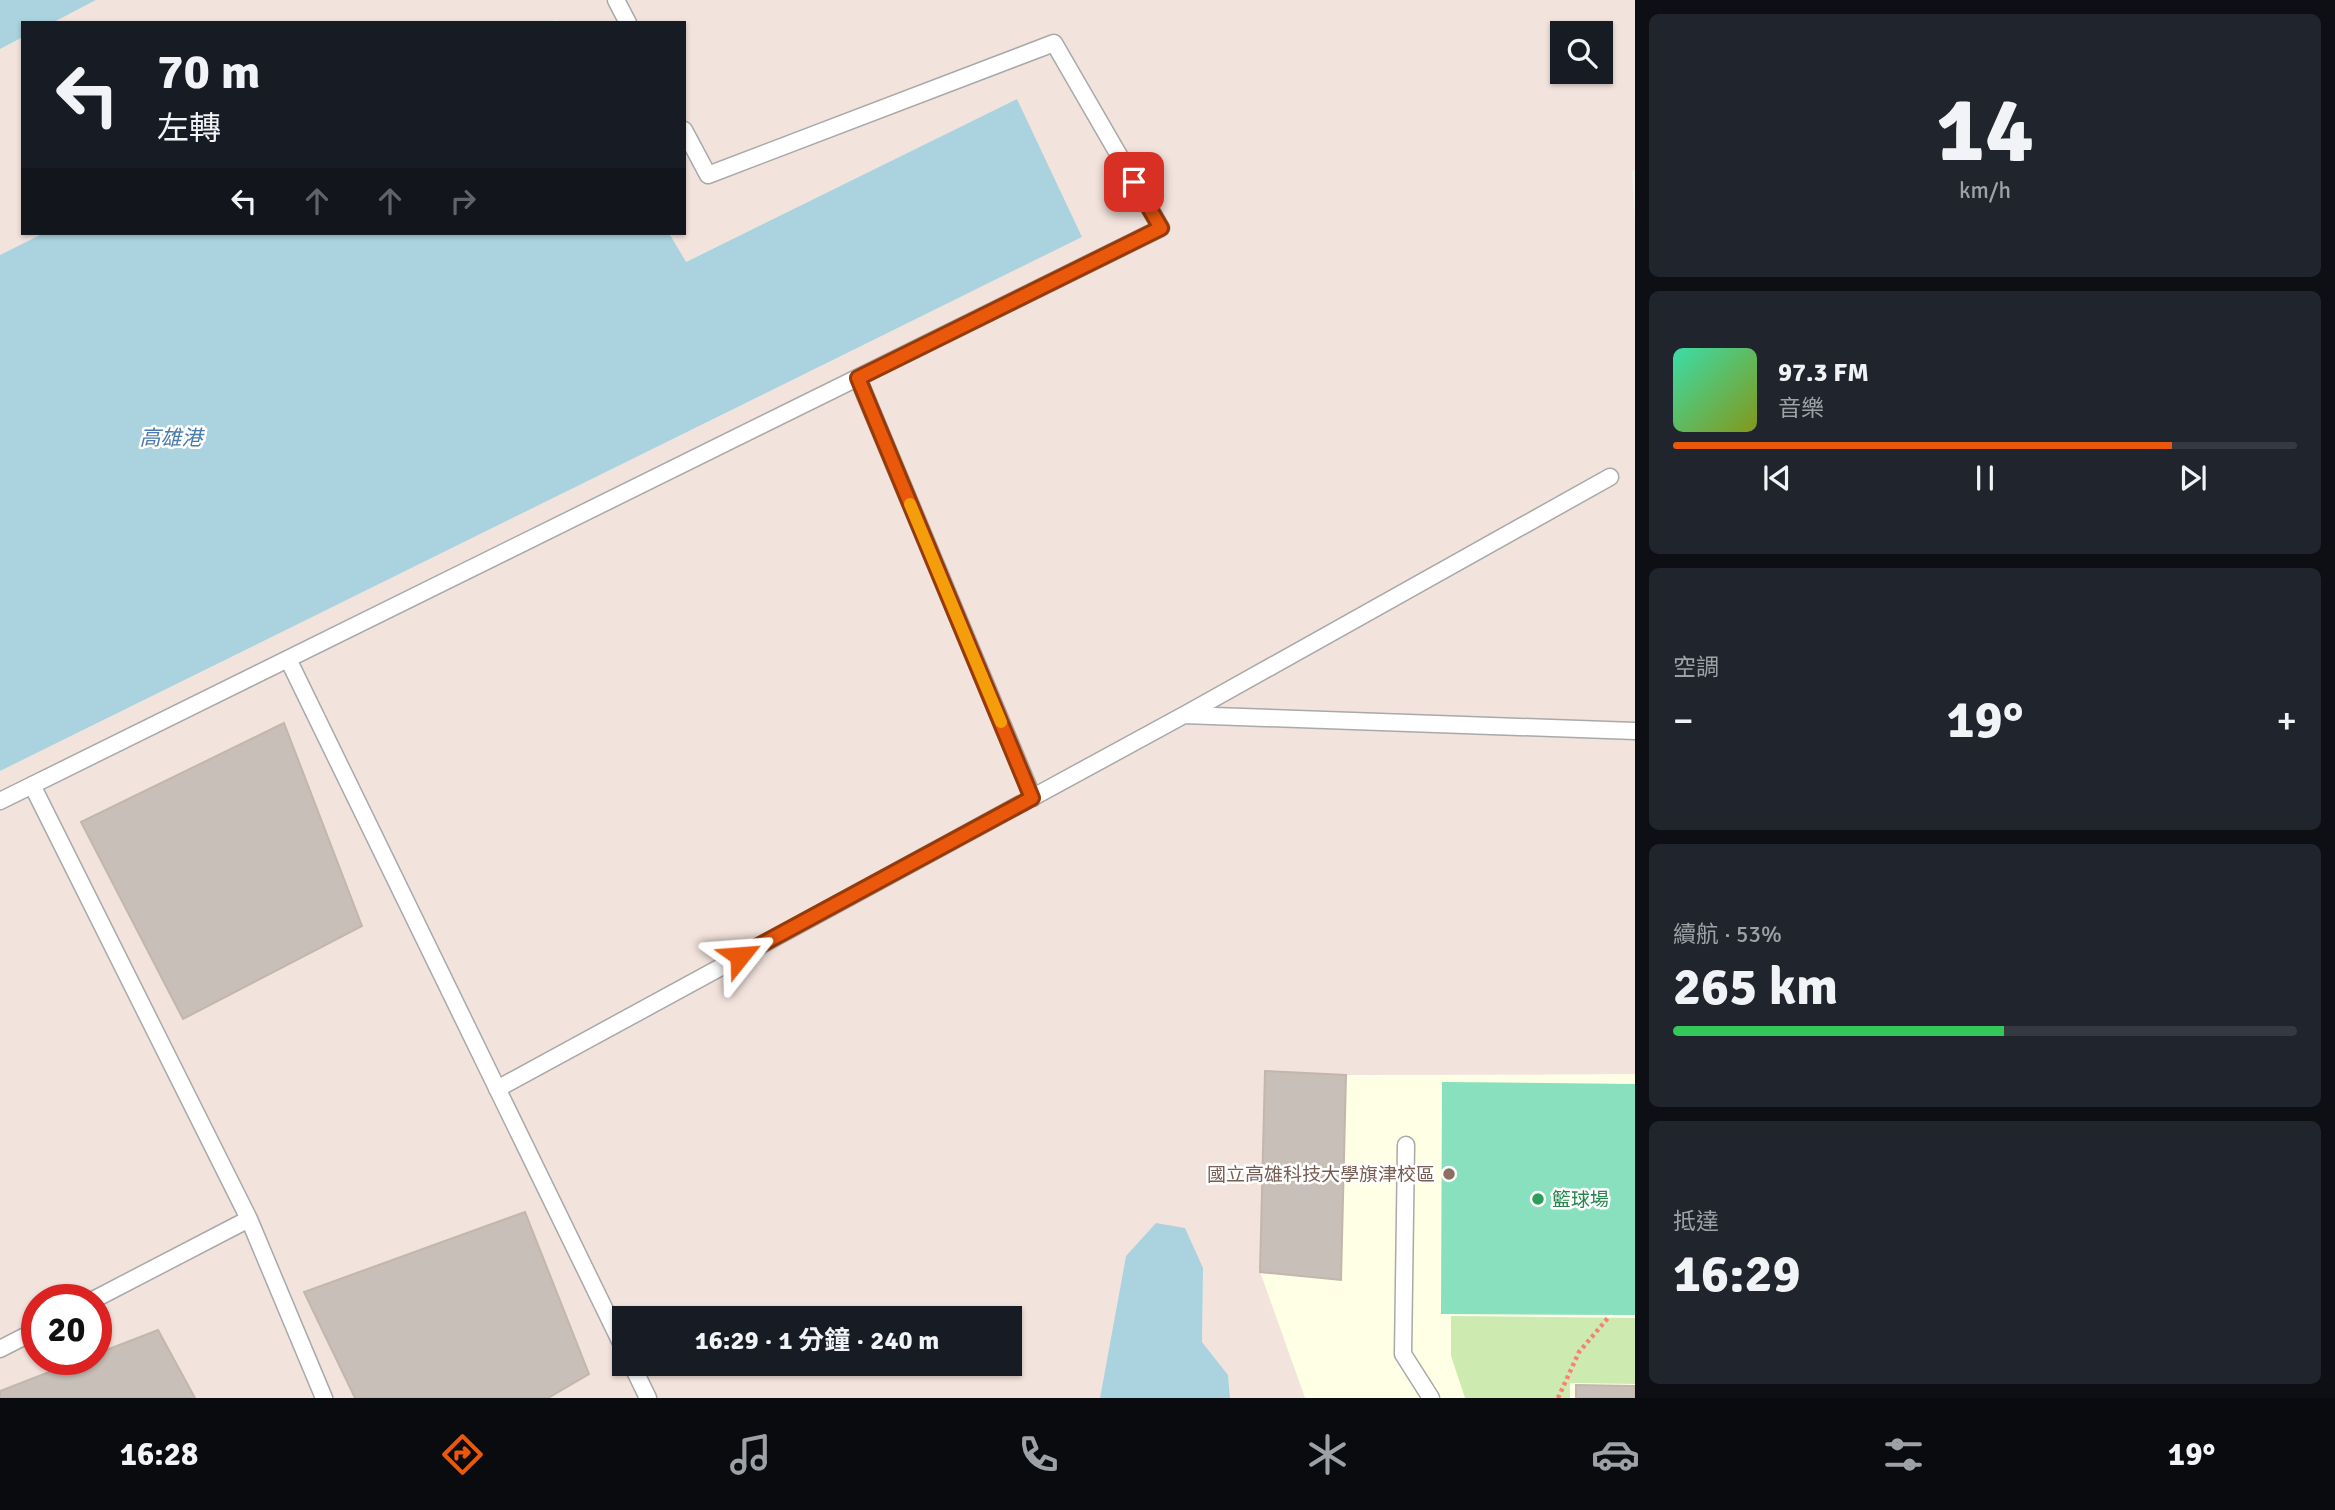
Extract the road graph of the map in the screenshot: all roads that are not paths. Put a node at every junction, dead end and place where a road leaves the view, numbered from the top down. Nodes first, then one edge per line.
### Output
1 (616, 0) edge
2 (627, 21) edge
3 (686, 134) edge
4 (858, 378) junction
5 (1610, 477) dead end
6 (288, 659) junction
7 (1184, 715) junction
8 (1635, 731) edge
9 (32, 786) junction
10 (1032, 798) junction
11 (0, 801) edge
12 (497, 1089) junction
13 (1406, 1145) dead end
14 (249, 1219) junction
15 (112, 1290) edge
16 (612, 1324) edge
17 (21, 1338) edge
18 (0, 1349) edge
19 (637, 1376) edge
20 (324, 1398) edge
21 (648, 1398) edge
22 (1431, 1398) edge

1 - 2 lane
3 - 4 lane
4 - 6 lane
4 - 10 lane
5 - 7 lane
6 - 9 lane
6 - 12 lane
7 - 8 lane
7 - 10 lane
9 - 11 lane
9 - 14 lane
10 - 12 lane
12 - 16 lane
13 - 22 lane
14 - 15 lane
14 - 20 lane
17 - 18 lane
19 - 21 lane

